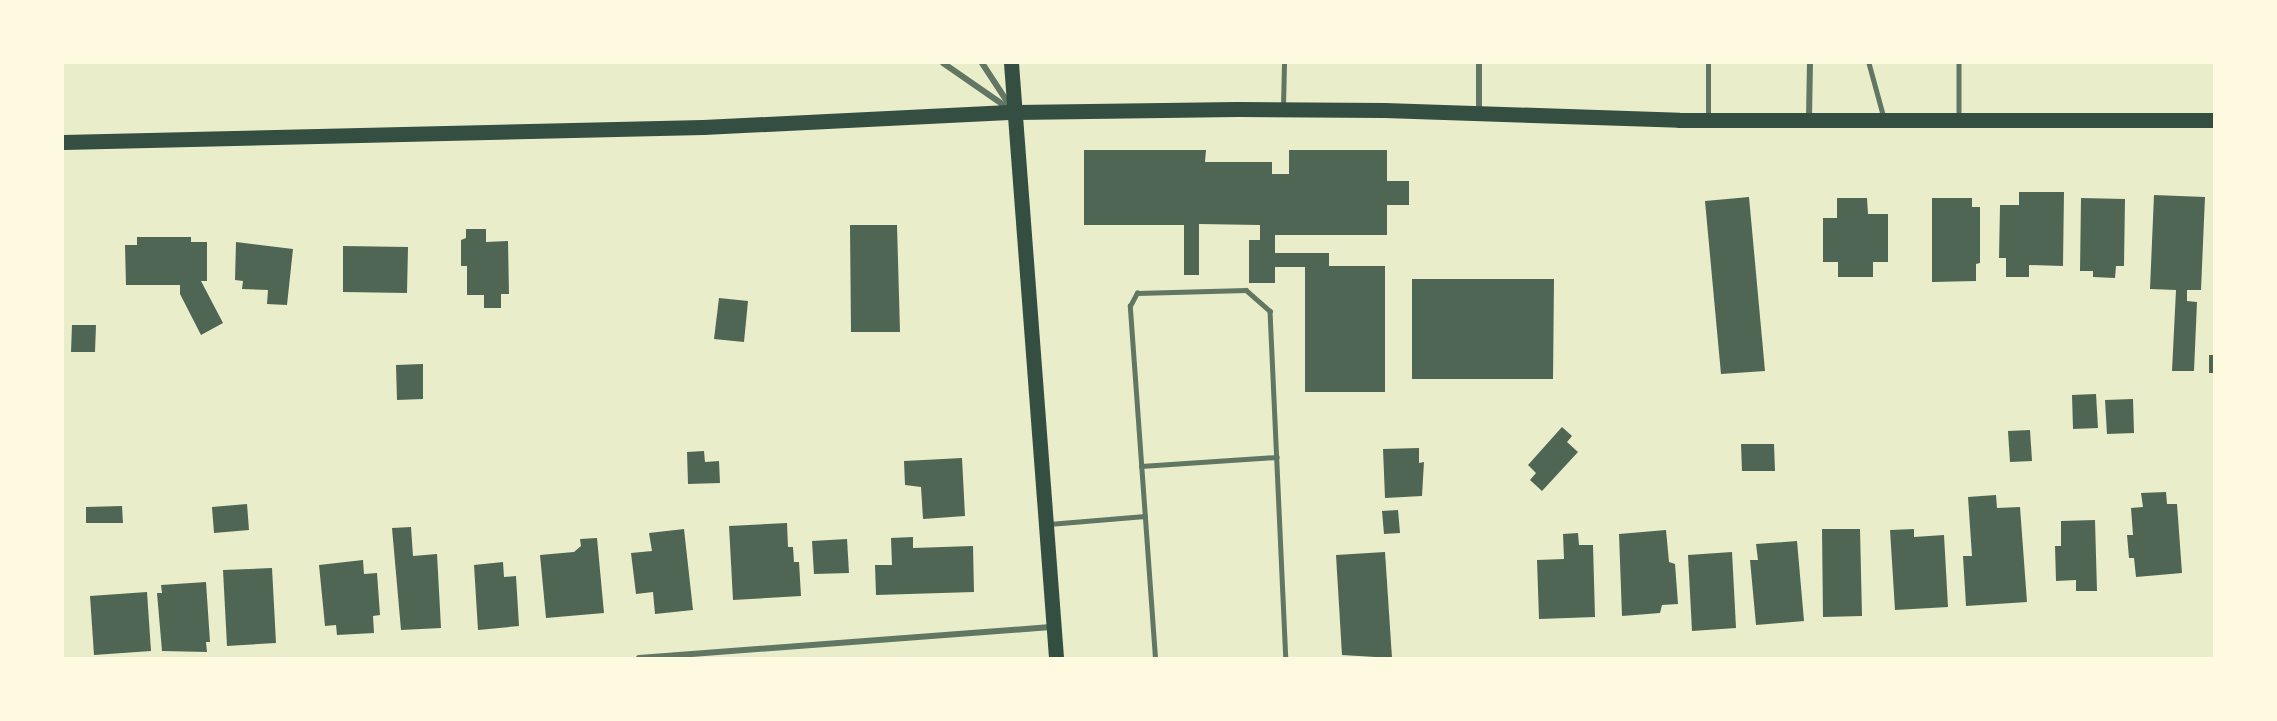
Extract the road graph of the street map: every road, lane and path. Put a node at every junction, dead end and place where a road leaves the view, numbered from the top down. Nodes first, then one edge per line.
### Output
1 (943, 63) edge
2 (982, 63) edge
3 (1011, 63) edge
4 (1284, 63) edge
5 (1479, 63) edge
6 (1708, 63) edge
7 (1810, 63) edge
8 (1869, 63) edge
9 (1959, 63) edge
10 (1283, 110) junction
11 (1014, 112) junction
12 (1479, 113) junction
13 (1708, 120) junction
14 (1809, 120) junction
15 (1885, 120) junction
16 (1959, 120) junction
17 (2214, 120) edge
18 (63, 142) edge
19 (1277, 457) junction
20 (1141, 466) junction
21 (1144, 516) junction
22 (1047, 524) junction
23 (1055, 627) junction
24 (639, 658) edge
25 (1056, 658) edge
26 (1155, 658) edge
27 (1286, 658) edge

1 - 11 street
2 - 11 street
3 - 11 main road
4 - 10 lane
5 - 12 street
6 - 13 lane
7 - 14 street
8 - 15 lane
9 - 16 lane
10 - 11 main road
10 - 12 main road
11 - 18 main road
11 - 22 main road
12 - 13 main road
13 - 14 main road
14 - 15 main road
15 - 16 main road
16 - 17 main road
19 - 20 lane
19 - 20 lane
19 - 27 lane
20 - 21 lane
21 - 22 lane
21 - 26 lane
22 - 23 main road
23 - 24 street
23 - 25 main road

